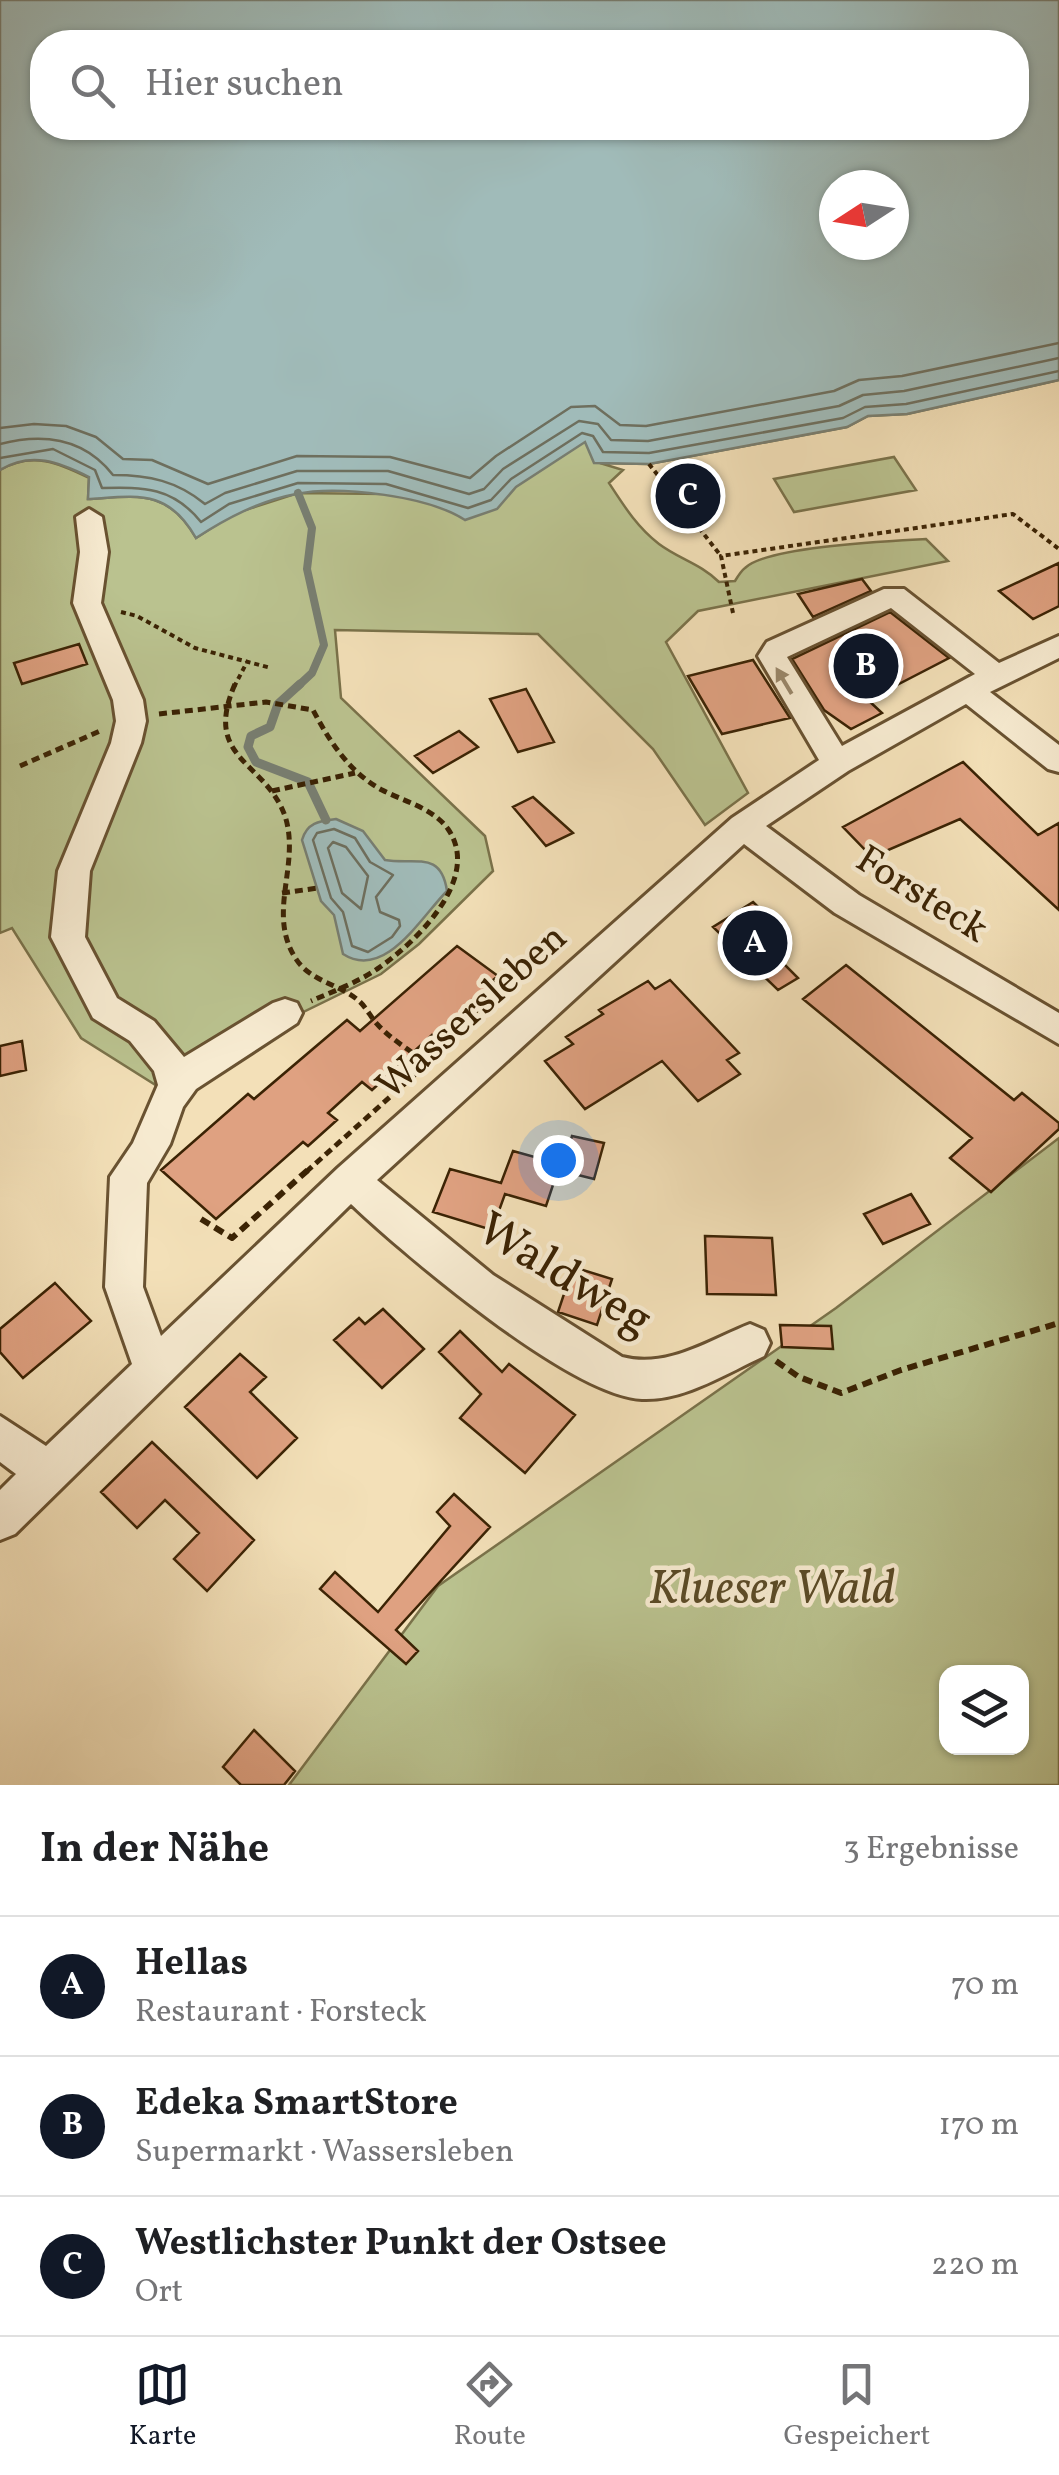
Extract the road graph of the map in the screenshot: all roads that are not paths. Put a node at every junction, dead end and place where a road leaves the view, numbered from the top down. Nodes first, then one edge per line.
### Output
1 (89, 517) dead end
2 (1059, 646) edge
3 (982, 683) junction
4 (1059, 761) edge
5 (837, 763) junction
6 (743, 826) junction
7 (285, 1013) road end
8 (1059, 1030) edge
9 (176, 1086) junction
10 (352, 1180) junction
11 (750, 1343) road end
12 (154, 1371) junction
13 (0, 1436) edge
14 (48, 1473) junction
15 (0, 1519) edge

1 - 9 street
2 - 3 street, Wassersleben
3 - 4 street
3 - 5 street, Wassersleben
5 -> 3 street
5 - 6 street, Wassersleben
6 - 8 street, Forsteck
6 - 10 street, Wassersleben
7 - 9 street
9 - 12 street
10 - 11 street, Waldweg
10 - 12 street, Wassersleben
12 - 14 street, Wassersleben
13 - 14 street
14 - 15 street, Wassersleben

